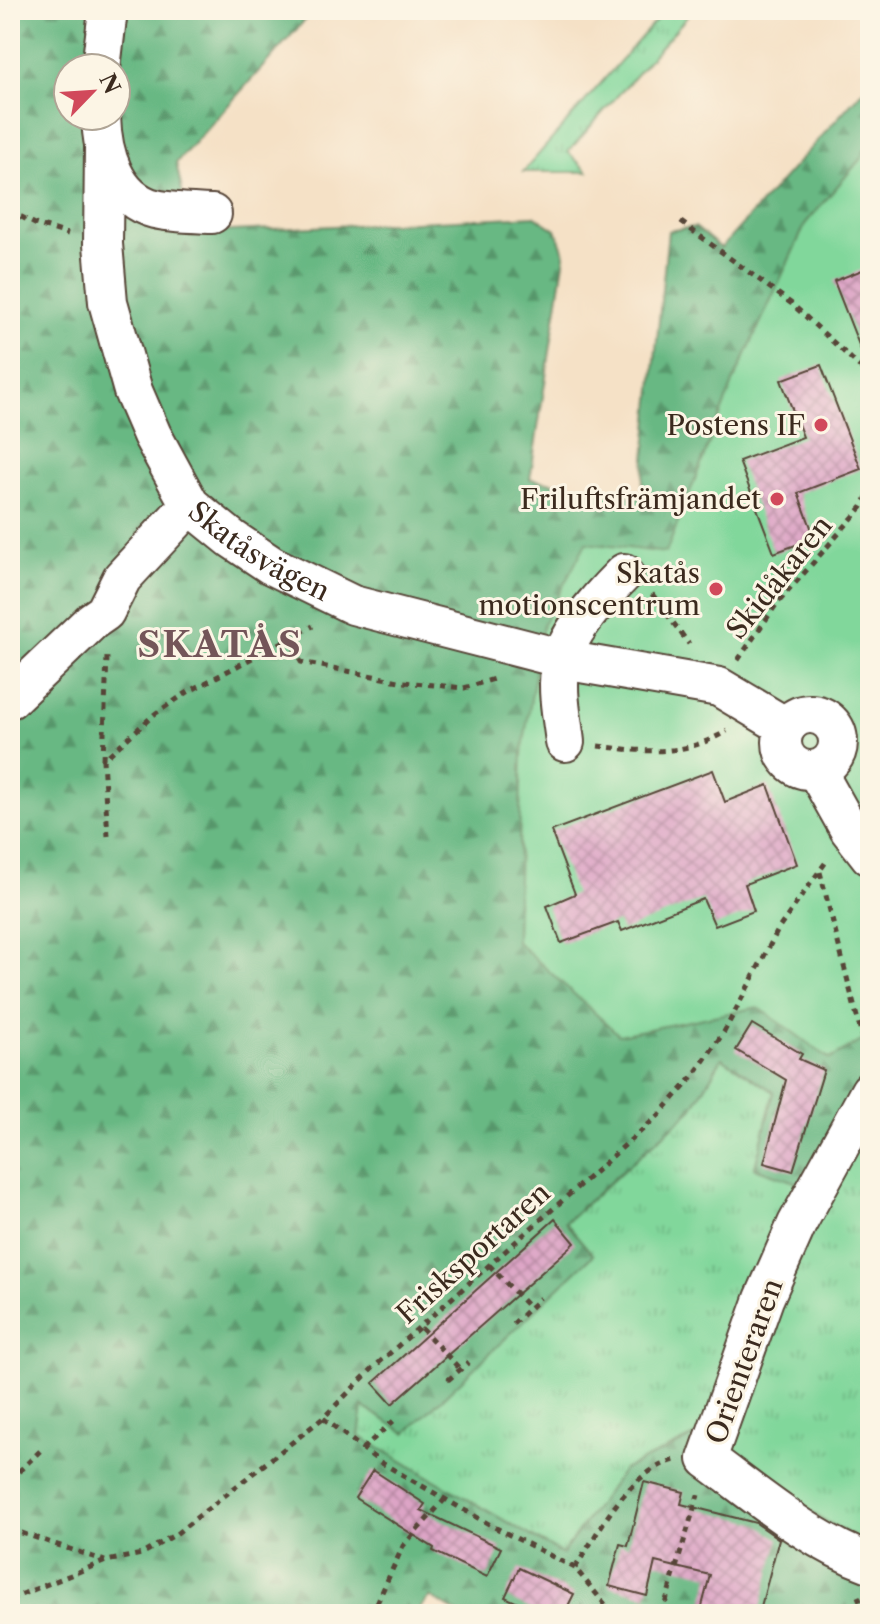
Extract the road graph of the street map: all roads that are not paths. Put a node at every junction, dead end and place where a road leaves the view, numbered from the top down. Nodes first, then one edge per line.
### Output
1 (108, 10) edge
2 (103, 52) edge
3 (102, 132) edge
4 (212, 214) dead end
5 (190, 505) junction
6 (624, 573) dead end
7 (550, 655) junction
8 (10, 699) edge
9 (565, 742) dead end
10 (860, 842) edge
11 (870, 1091) edge
12 (870, 1563) edge

1 - 2 street
3 - 4 street, Skatåsvägen
3 - 5 street, Skatåsvägen
5 - 7 street, Skatåsvägen
5 - 8 street
6 - 7 street
7 - 9 street
7 - 10 street, Skatåsvägen
11 - 12 street, Orienteraren

